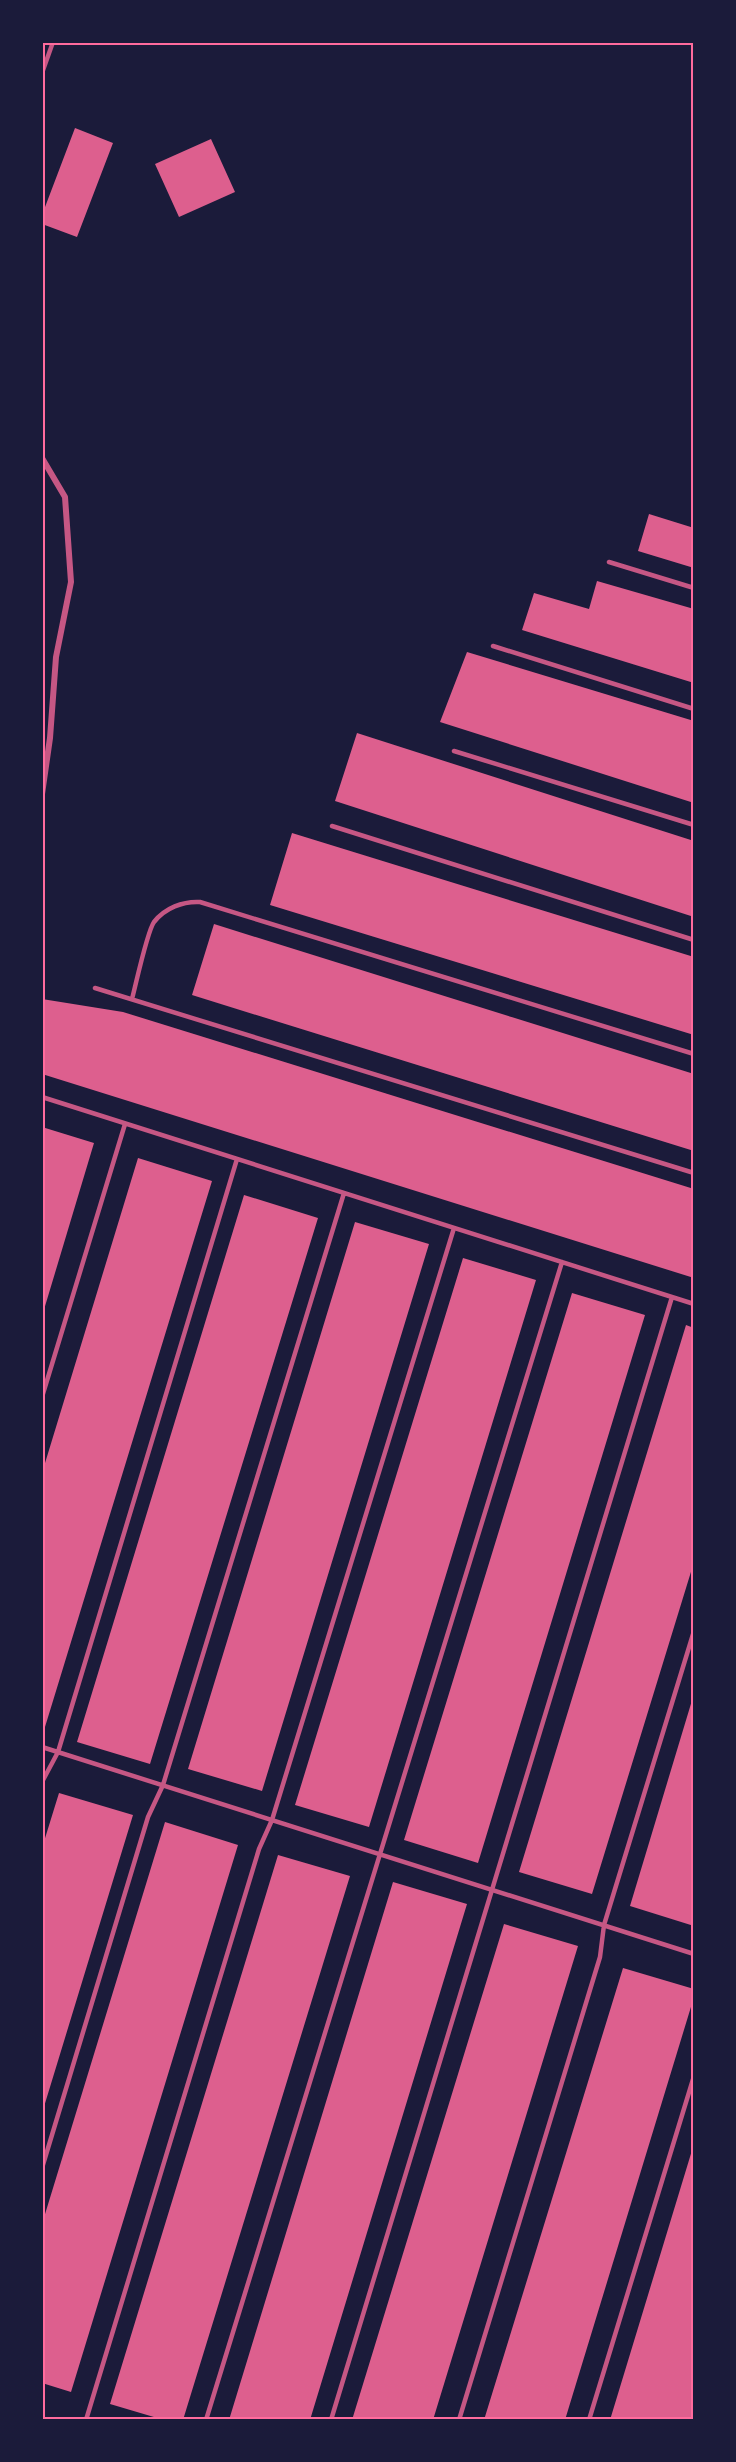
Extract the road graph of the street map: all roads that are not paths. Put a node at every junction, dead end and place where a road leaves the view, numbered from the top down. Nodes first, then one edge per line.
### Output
1 (53, 42) edge
2 (42, 73) edge
3 (42, 458) edge
4 (609, 562) dead end
5 (694, 588) edge
6 (493, 646) dead end
7 (694, 709) edge
8 (454, 751) dead end
9 (42, 794) edge
10 (694, 825) edge
11 (332, 826) dead end
12 (694, 940) edge
13 (95, 988) dead end
14 (132, 999) junction
15 (694, 1054) edge
16 (42, 1097) edge
17 (125, 1124) junction
18 (237, 1159) junction
19 (694, 1173) edge
20 (344, 1193) junction
21 (454, 1228) junction
22 (562, 1262) junction
23 (672, 1297) junction
24 (694, 1304) edge
25 (42, 1396) edge
26 (694, 1631) edge
27 (42, 1747) edge
28 (58, 1752) junction
29 (42, 1782) edge
30 (163, 1785) junction
31 (272, 1820) junction
32 (381, 1855) junction
33 (492, 1889) junction
34 (604, 1925) junction
35 (694, 1954) edge
36 (694, 2076) edge
37 (42, 2168) edge
38 (86, 2420) edge
39 (206, 2420) edge
40 (331, 2420) edge
41 (459, 2420) edge
42 (589, 2420) edge

1 - 2 lane
3 - 9 street
4 - 5 lane
6 - 7 lane
8 - 10 lane
11 - 12 lane
13 - 14 lane
14 - 15 lane
14 - 19 lane
16 - 17 lane
17 - 18 lane
17 - 25 lane
18 - 20 lane
18 - 28 lane
20 - 21 lane
20 - 30 lane
21 - 22 lane
21 - 31 lane
22 - 23 lane
22 - 32 lane
23 - 24 lane
23 - 33 lane
26 - 34 lane
27 - 28 lane
28 - 29 lane
28 - 30 lane
30 - 31 lane
30 - 37 lane
31 - 32 lane
31 - 38 lane
32 - 33 lane
32 - 39 lane
33 - 34 lane
33 - 40 lane
34 - 35 lane
34 - 41 lane
36 - 42 lane

